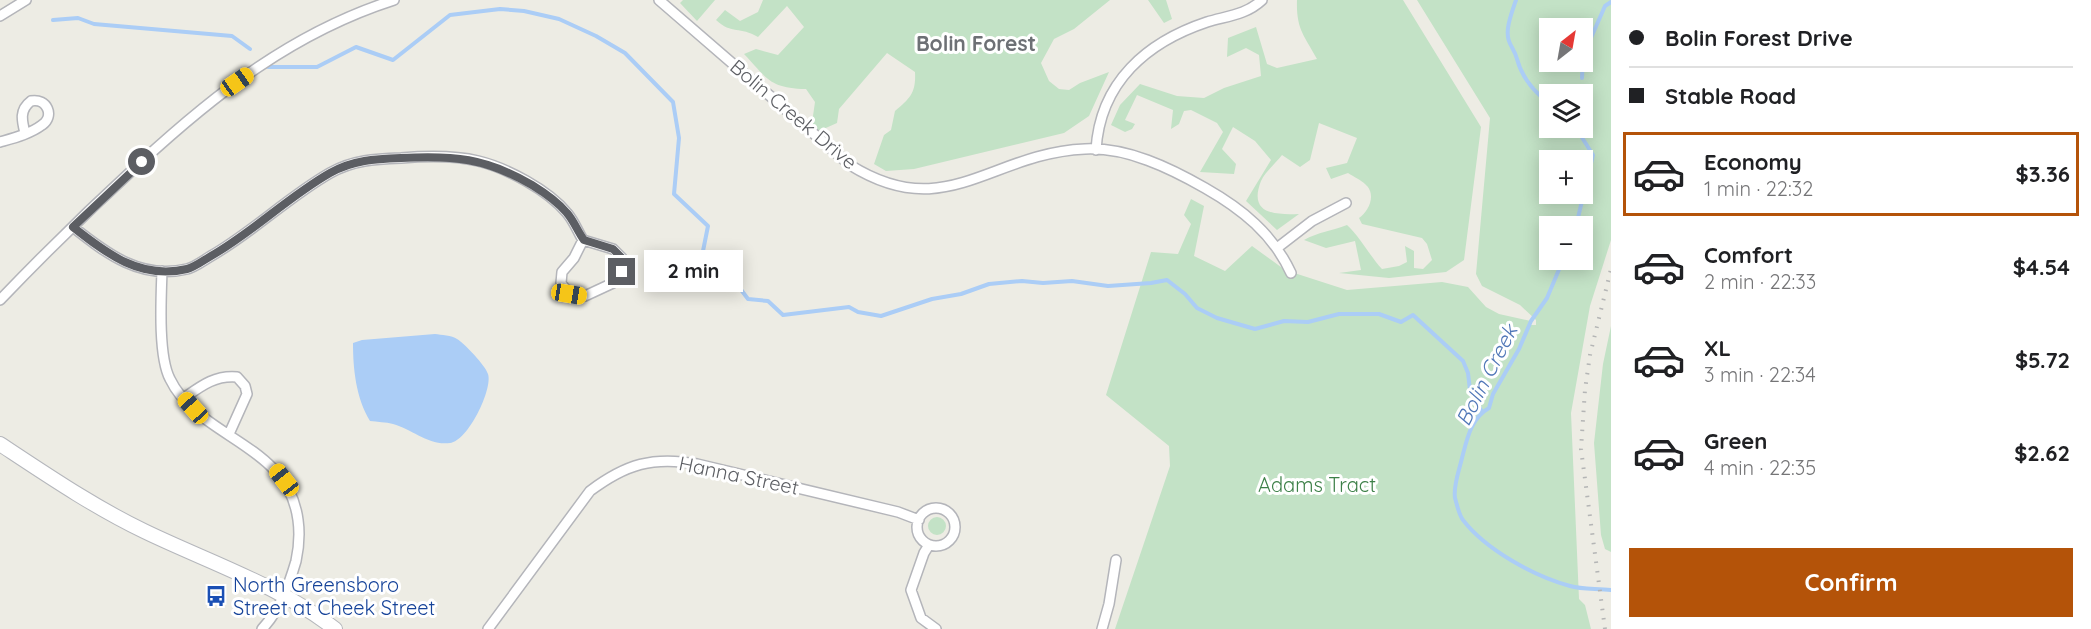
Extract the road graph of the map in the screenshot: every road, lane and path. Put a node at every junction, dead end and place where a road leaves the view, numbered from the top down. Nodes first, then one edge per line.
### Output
1 (26, 0) edge
2 (394, 0) edge
3 (659, 0) edge
4 (1262, 0) edge
5 (0, 16) edge
6 (25, 134) dead end
7 (0, 142) edge
8 (1096, 150) junction
9 (1346, 203) dead end
10 (73, 227) junction
11 (584, 240) junction
12 (1277, 248) junction
13 (162, 272) junction
14 (1291, 273) dead end
15 (0, 300) edge
16 (184, 398) junction
17 (229, 434) junction
18 (0, 444) edge
19 (919, 520) junction
20 (929, 545) junction
21 (1116, 560) dead end
22 (284, 596) junction
23 (262, 629) edge
24 (335, 629) edge
25 (488, 629) edge
26 (936, 629) edge
27 (1102, 629) edge

1 - 5 street
2 - 10 street
3 - 8 street, Bolin Creek Drive
4 - 8 street
6 - 7 street
8 - 12 street, Bolin Creek Drive
9 - 12 street
10 - 13 street
10 - 15 street
11 - 11 street
11 - 13 street
12 - 14 street, Bolin Creek Drive
13 - 16 street
16 - 17 street
16 - 17 street
17 - 22 street
18 - 22 main road
19 - 20 street
19 - 20 street
19 - 25 street, Hanna Street
20 - 26 street
21 - 27 street
22 - 23 street
22 - 24 main road

